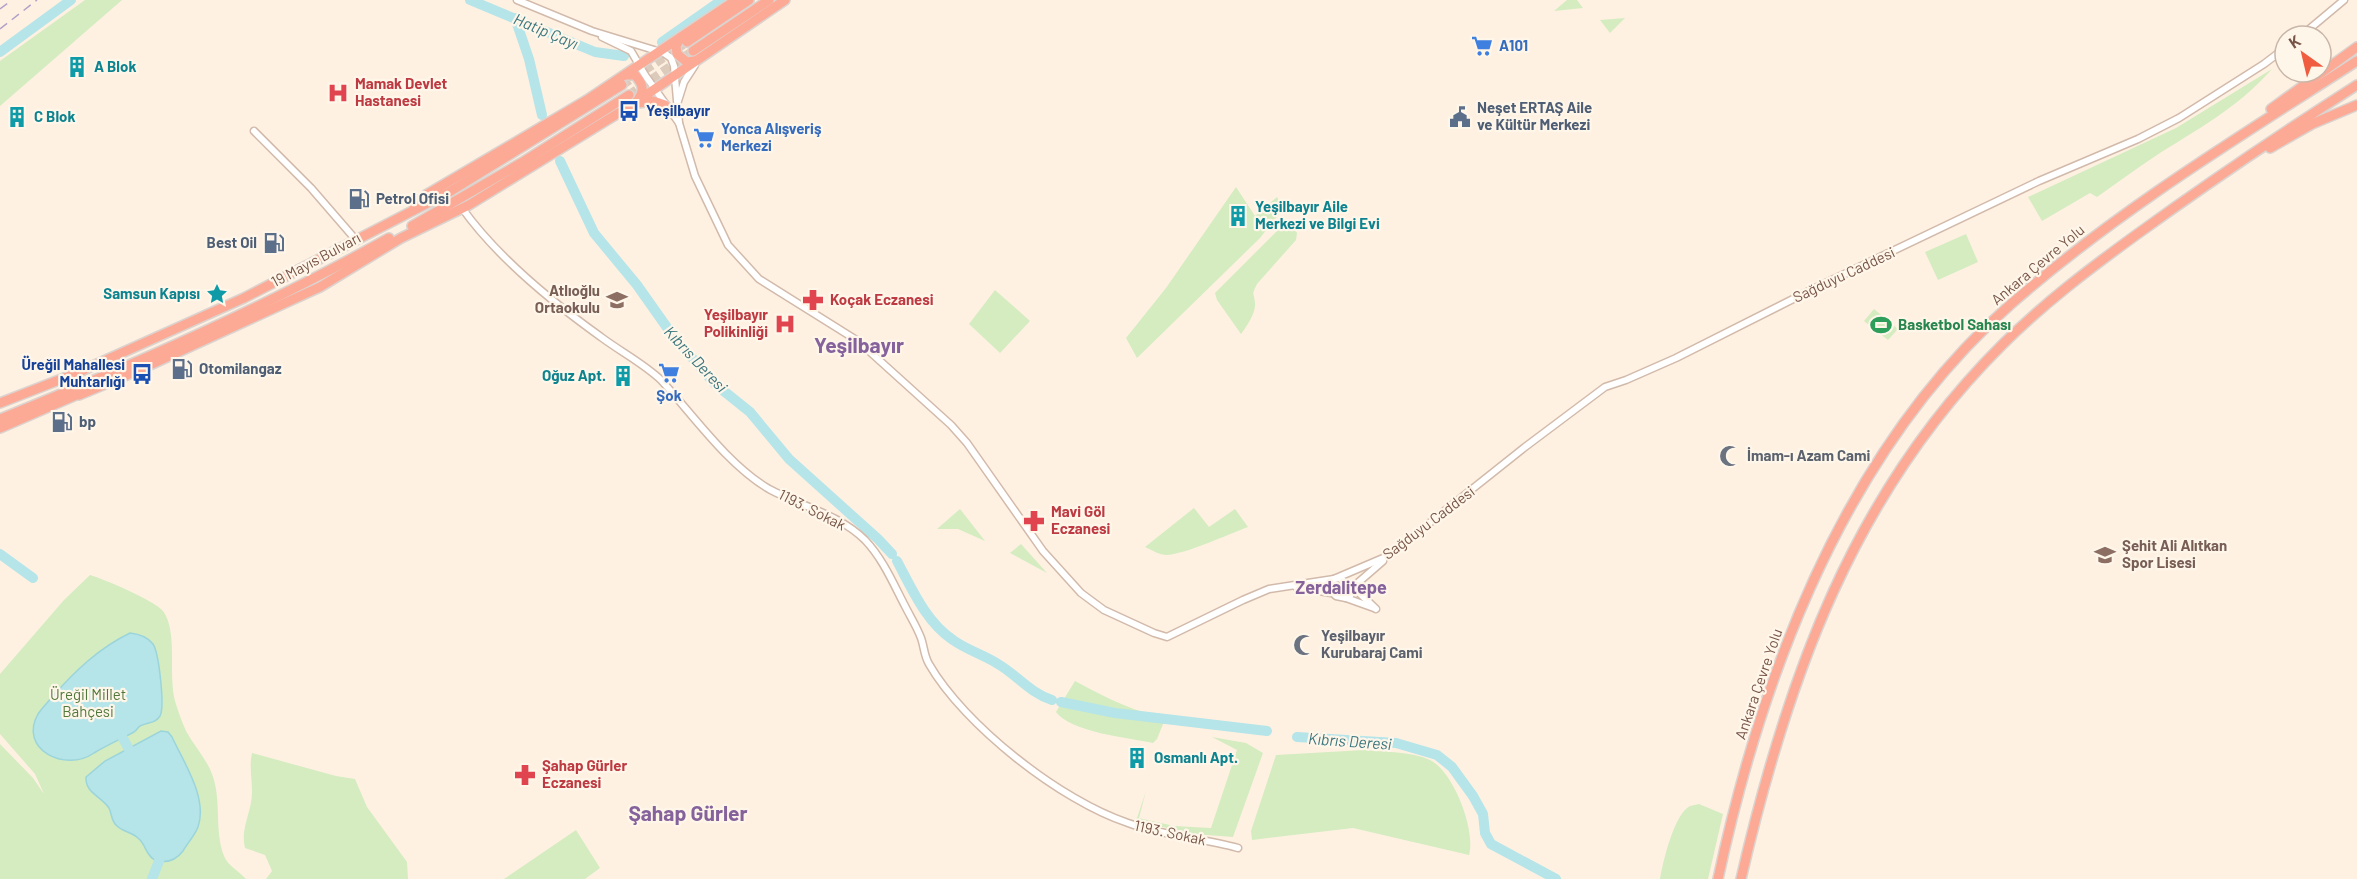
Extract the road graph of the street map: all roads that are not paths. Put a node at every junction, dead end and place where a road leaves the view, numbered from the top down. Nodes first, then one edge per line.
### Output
1 (517, 0) edge
2 (736, 0) edge
3 (749, 0) edge
4 (769, 0) edge
5 (785, 0) edge
6 (2344, 0) edge
7 (2315, 24) edge
8 (592, 31) junction
9 (684, 40) junction
10 (2357, 47) edge
11 (631, 51) junction
12 (658, 51) junction
13 (693, 51) tunnel mouth
14 (2273, 57) edge
15 (699, 60) junction
16 (2357, 60) edge
17 (639, 65) junction
18 (675, 75) junction
19 (621, 81) junction
20 (2357, 85) edge
21 (654, 89) junction
22 (629, 95) tunnel mouth
23 (664, 105) junction
24 (676, 105) junction
25 (2357, 105) edge
26 (630, 106) junction
27 (679, 123) junction
28 (254, 131) dead end
29 (2173, 180) junction
30 (2201, 188) junction
31 (462, 208) junction
32 (356, 240) junction
33 (130, 364) junction
34 (79, 394) junction
35 (0, 403) edge
36 (0, 419) edge
37 (0, 428) edge
38 (1388, 556) junction
39 (1334, 579) junction
40 (1293, 587) junction
41 (1353, 588) junction
42 (1331, 592) junction
43 (1346, 598) junction
44 (1238, 848) dead end
45 (1718, 879) edge
46 (1741, 879) edge

1 - 8 street
2 - 9 highway
3 - 9 highway
4 - 13 highway
5 - 15 highway
6 - 7 street
8 - 11 street
8 - 12 street
9 - 12 highway, 19 Mayıs Bulvarı
9 - 15 highway
10 - 29 highway
11 - 17 street
11 - 19 street
12 - 17 highway, 19 Mayıs Bulvarı
12 - 18 street
14 - 38 street, Sağduyu Caddesi
15 - 18 highway
15 - 24 street
16 - 29 highway, Ankara Çevre Yolu
17 - 19 highway, 19 Mayıs Bulvarı
17 - 21 street
18 - 21 highway
18 - 24 street, Sağduyu Caddesi
19 - 26 highway
19 - 32 highway, 19 Mayıs Bulvarı
20 - 30 highway
21 - 23 street
21 - 26 highway
22 - 33 highway, 19 Mayıs Bulvarı
23 - 26 highway
23 - 27 street
24 - 27 street, Sağduyu Caddesi
25 - 30 highway
26 - 31 highway
27 - 40 street, Sağduyu Caddesi
28 - 32 street
29 - 45 highway, Ankara Çevre Yolu
30 - 46 highway
31 - 34 highway
31 - 44 street, 1193. Sokak
32 - 35 highway, 19 Mayıs Bulvarı
33 - 34 highway
33 - 36 highway, 19 Mayıs Bulvarı
34 - 37 highway
38 - 39 street, Sağduyu Caddesi
38 - 41 street
39 - 40 street, Sağduyu Caddesi
39 - 41 street
39 - 42 street
40 - 42 street
41 - 43 street
41 - 43 street
42 - 43 street

